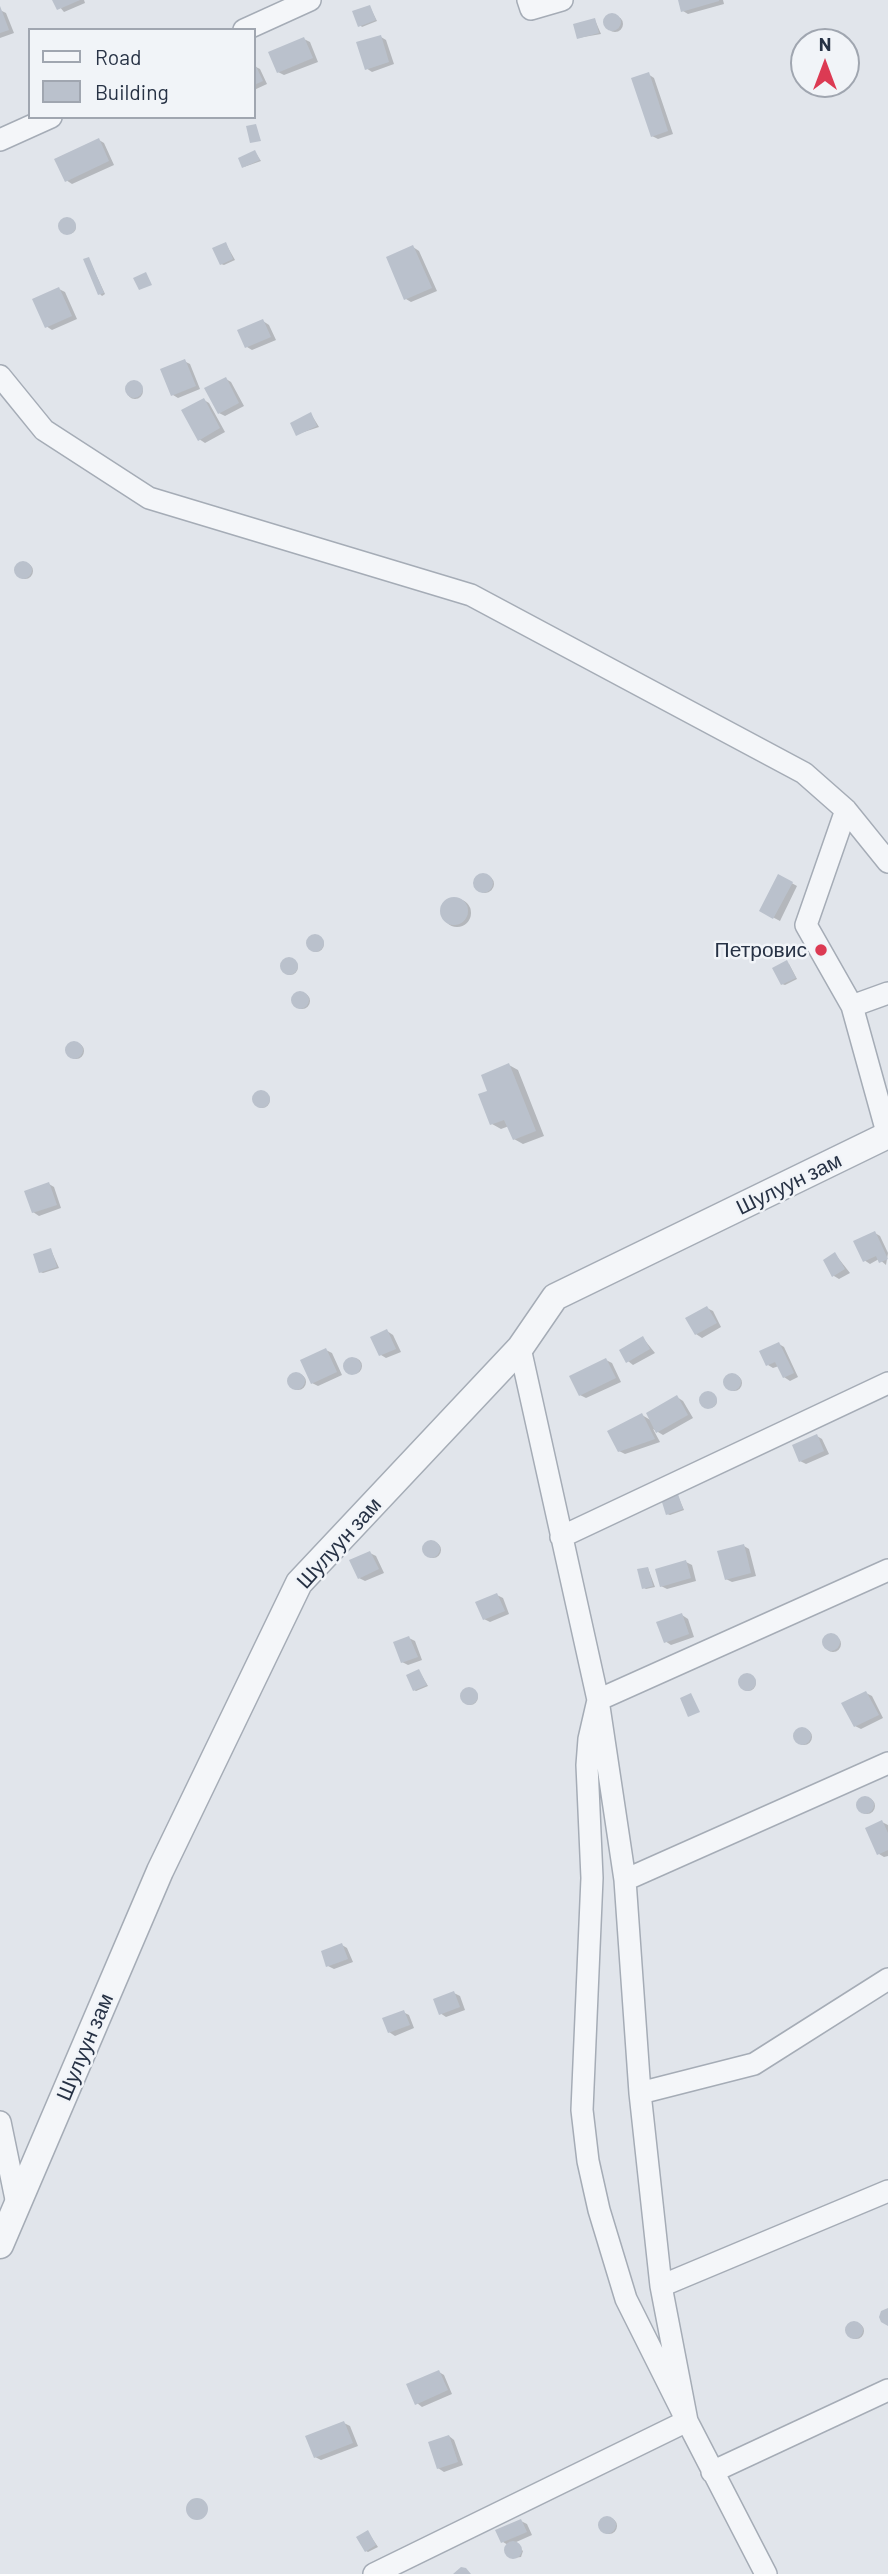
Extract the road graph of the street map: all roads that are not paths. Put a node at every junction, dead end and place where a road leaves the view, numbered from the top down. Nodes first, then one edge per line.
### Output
1 (310, 0) edge
2 (528, 0) edge
3 (562, 0) edge
4 (248, 28) edge
5 (47, 119) edge
6 (0, 140) edge
7 (0, 376) edge
8 (846, 810) junction
9 (888, 862) edge
10 (888, 993) edge
11 (852, 1006) junction
12 (888, 1135) edge
13 (520, 1348) junction
14 (888, 1383) edge
15 (561, 1537) junction
16 (888, 1570) edge
17 (598, 1700) junction
18 (888, 1763) edge
19 (625, 1880) junction
20 (888, 1979) edge
21 (640, 2093) junction
22 (0, 2122) edge
23 (888, 2191) edge
24 (17, 2204) junction
25 (0, 2245) edge
26 (661, 2286) junction
27 (888, 2390) edge
28 (687, 2421) junction
29 (712, 2472) junction
30 (374, 2574) edge
31 (766, 2574) edge

1 - 4 street
2 - 3 street
5 - 6 street
7 - 8 street
8 - 9 street
8 - 11 street
10 - 11 street
11 - 12 street
12 - 13 street, Шулуун зам
13 - 15 street
13 - 24 street, Шулуун зам
14 - 15 street
15 - 17 street
16 - 17 street
17 - 19 street
17 - 28 street
18 - 19 street
19 - 21 street
20 - 21 street
21 - 26 street
22 - 24 street
23 - 26 street
24 - 25 street, Шулуун зам
26 - 28 street
27 - 29 street
28 - 29 street
28 - 30 street
29 - 31 street

